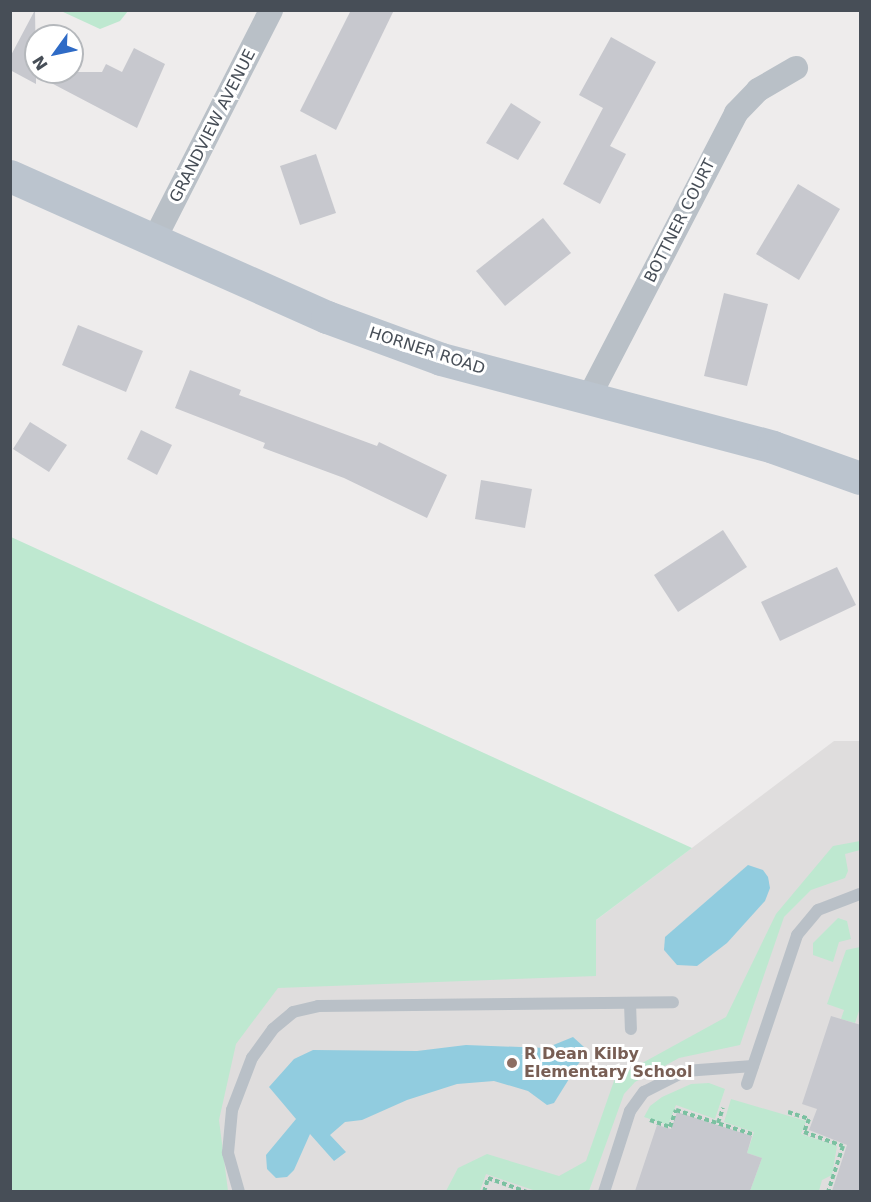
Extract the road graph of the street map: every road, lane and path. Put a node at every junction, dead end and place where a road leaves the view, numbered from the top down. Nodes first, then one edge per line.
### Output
1 (272, 10) edge
2 (796, 68) dead end
3 (10, 177) edge
4 (153, 242) junction
5 (589, 397) junction
6 (861, 478) edge
7 (861, 894) edge
8 (673, 1002) dead end
9 (630, 1003) junction
10 (631, 1029) dead end
11 (753, 1066) junction
12 (747, 1084) dead end
13 (723, 1108) dead end
14 (788, 1112) dead end
15 (629, 1114) junction
16 (718, 1123) junction
17 (752, 1134) dead end
18 (239, 1191) edge
19 (484, 1191) edge
20 (527, 1191) edge
21 (604, 1191) edge
22 (828, 1191) edge

1 - 4 street, GRANDVIEW AVENUE
2 - 5 street, BOTTNER COURT
3 - 4 main road, HORNER ROAD
4 - 5 main road, HORNER ROAD
5 - 6 main road, HORNER ROAD
7 - 11 lane
8 - 9 lane
9 - 10 lane
9 - 18 lane
11 - 12 lane
11 - 15 lane
13 - 16 path
14 - 22 path
15 - 16 path
15 - 21 lane
16 - 17 path
19 - 20 path

